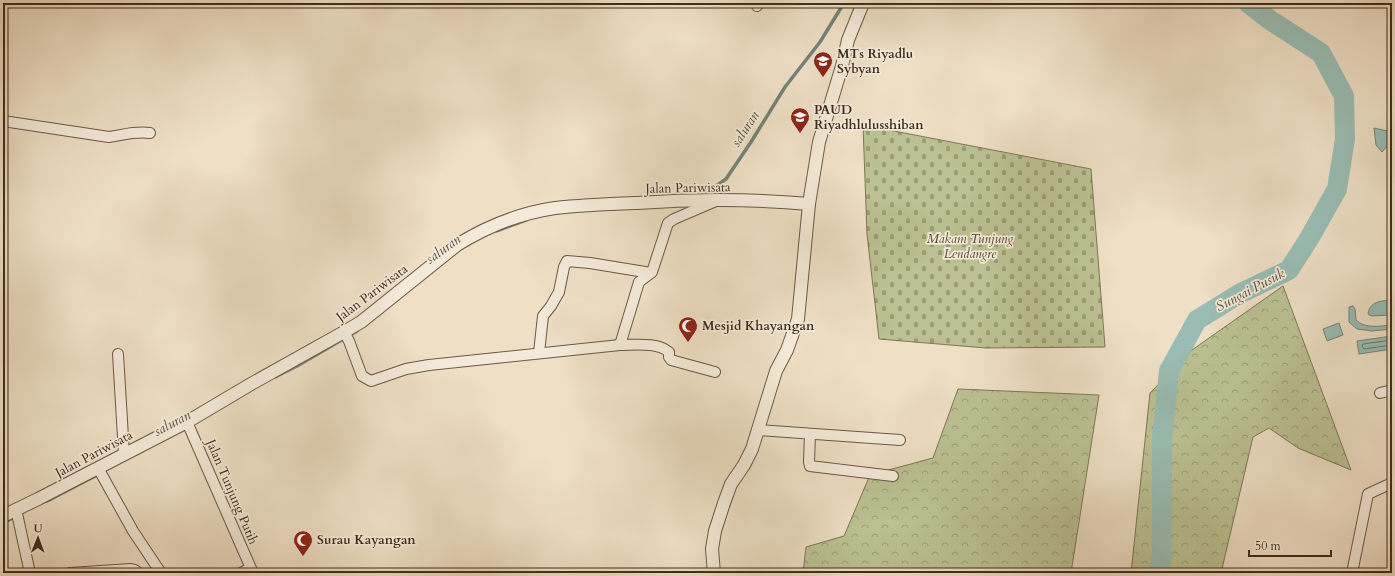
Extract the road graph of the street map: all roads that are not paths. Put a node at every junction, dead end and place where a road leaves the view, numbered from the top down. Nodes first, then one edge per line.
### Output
1 (863, 3) edge
2 (3, 121) edge
3 (150, 133) dead end
4 (720, 199) junction
5 (809, 204) junction
6 (651, 273) junction
7 (346, 336) junction
8 (620, 346) junction
9 (539, 353) junction
10 (118, 354) dead end
11 (715, 372) dead end
12 (1392, 390) edge
13 (1380, 393) dead end
14 (189, 425) junction
15 (757, 430) junction
16 (810, 434) junction
17 (900, 440) dead end
18 (124, 454) junction
19 (99, 472) junction
20 (893, 476) dead end
21 (1392, 484) edge
22 (17, 514) junction
23 (3, 516) edge
24 (251, 570) edge
25 (30, 573) edge
26 (74, 573) edge
27 (138, 573) edge
28 (161, 573) edge
29 (241, 573) edge
30 (714, 573) edge
31 (1352, 573) edge

1 - 5 street
2 - 3 street
4 - 5 street, Jalan Pariwisata
4 - 6 street
4 - 7 street, Jalan Pariwisata
5 - 15 street
6 - 8 street
6 - 9 street
7 - 9 street
7 - 14 street, Jalan Pariwisata
8 - 9 street
8 - 11 street
10 - 18 street
12 - 13 street
14 - 18 street, Jalan Pariwisata
14 - 24 street, Jalan Tunjung Putih
15 - 16 street
15 - 30 street
16 - 17 street
16 - 20 street
18 - 19 street, Jalan Pariwisata
19 - 22 street, Jalan Pariwisata
19 - 28 street
21 - 31 street
22 - 23 street, Jalan Pariwisata
22 - 25 street
24 - 29 street
26 - 27 street

